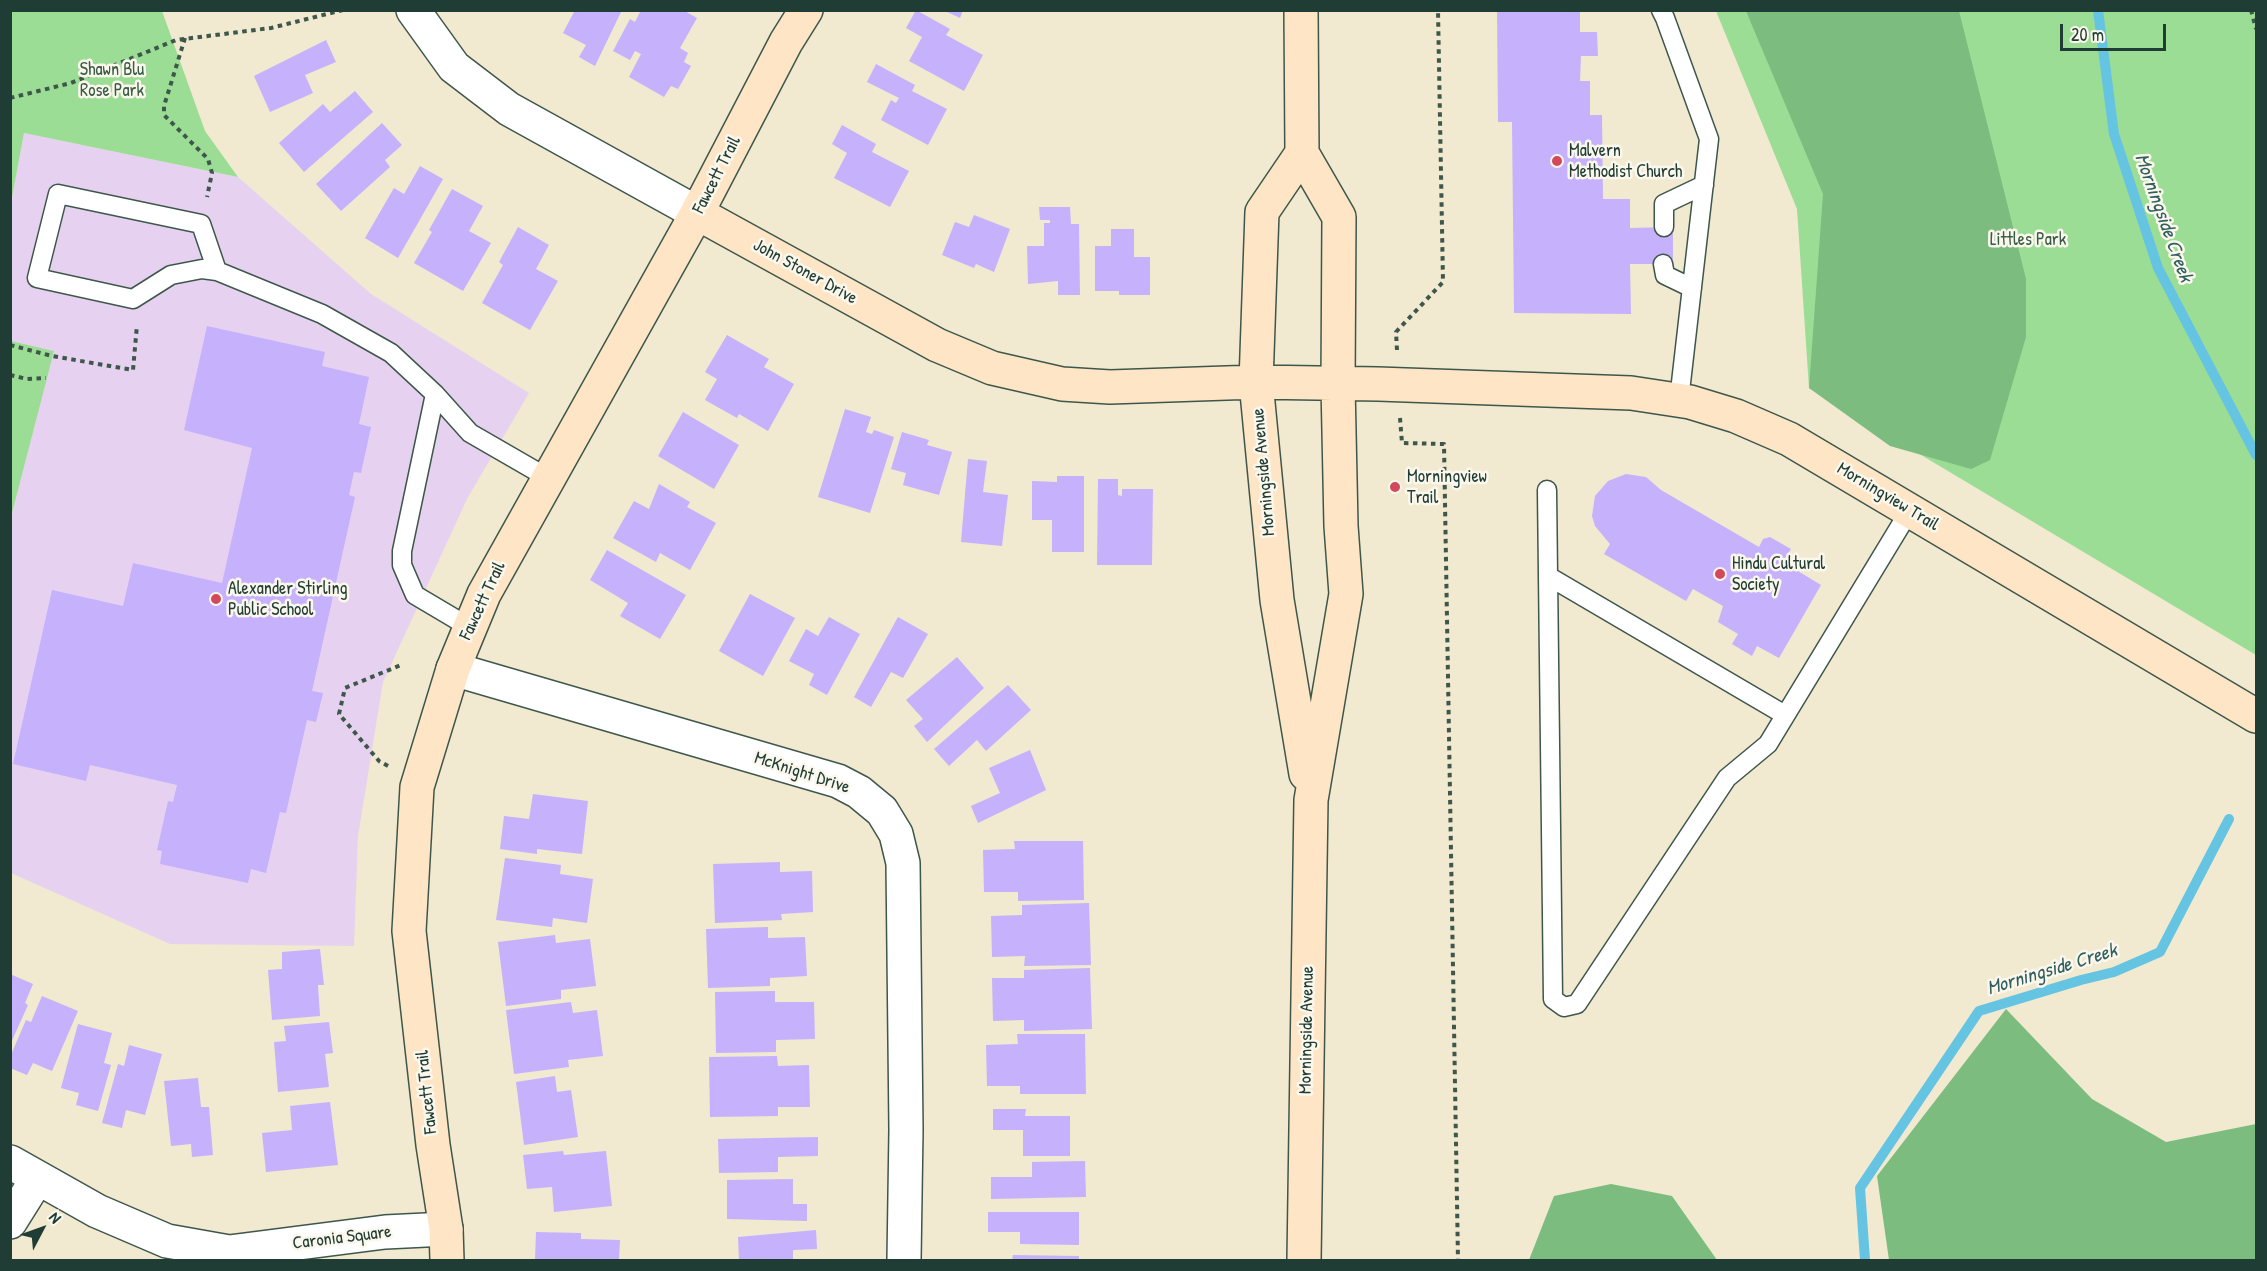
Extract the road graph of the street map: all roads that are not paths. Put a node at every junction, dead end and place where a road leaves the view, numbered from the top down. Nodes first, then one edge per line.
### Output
1 (413, 10) edge
2 (807, 10) edge
3 (1301, 10) edge
4 (1660, 10) edge
5 (1302, 153) junction
6 (1704, 184) junction
7 (698, 213) junction
8 (1664, 227) dead end
9 (1663, 264) dead end
10 (217, 271) junction
11 (1692, 288) junction
12 (1256, 382) junction
13 (1338, 385) junction
14 (435, 394) junction
15 (1679, 400) junction
16 (548, 478) junction
17 (1547, 490) dead end
18 (1910, 510) junction
19 (1548, 576) junction
20 (469, 627) junction
21 (453, 669) junction
22 (1785, 715) junction
23 (2256, 716) edge
24 (1311, 800) junction
25 (24, 1170) edge
26 (10, 1222) edge
27 (446, 1245) edge
28 (904, 1260) edge
29 (1304, 1260) edge

1 - 7 street, John Stoner Drive
2 - 7 street, Fawcett Trail
3 - 5 street, Morningside Avenue
4 - 6 lane
5 - 12 street, Morningside Avenue
5 - 13 street, Morningside Avenue
6 - 8 lane
6 - 11 lane
7 - 12 street, John Stoner Drive
7 - 16 street, Fawcett Trail
9 - 11 lane
10 - 10 lane
10 - 14 lane
11 - 15 lane
12 - 13 street, John Stoner Drive
12 - 24 street, Morningside Avenue
13 - 15 street, Morningview Trail
13 - 24 street, Morningside Avenue
14 - 16 lane
14 - 20 lane
15 - 18 street, Morningview Trail
16 - 20 street, Fawcett Trail
17 - 19 lane
18 - 22 lane
18 - 23 street, Morningview Trail
19 - 22 lane
19 - 22 lane
20 - 21 street, Fawcett Trail
21 - 27 street, Fawcett Trail
21 - 28 street, McKnight Drive
24 - 29 street, Morningside Avenue
25 - 26 street, Caronia Square
25 - 27 street, Caronia Square

